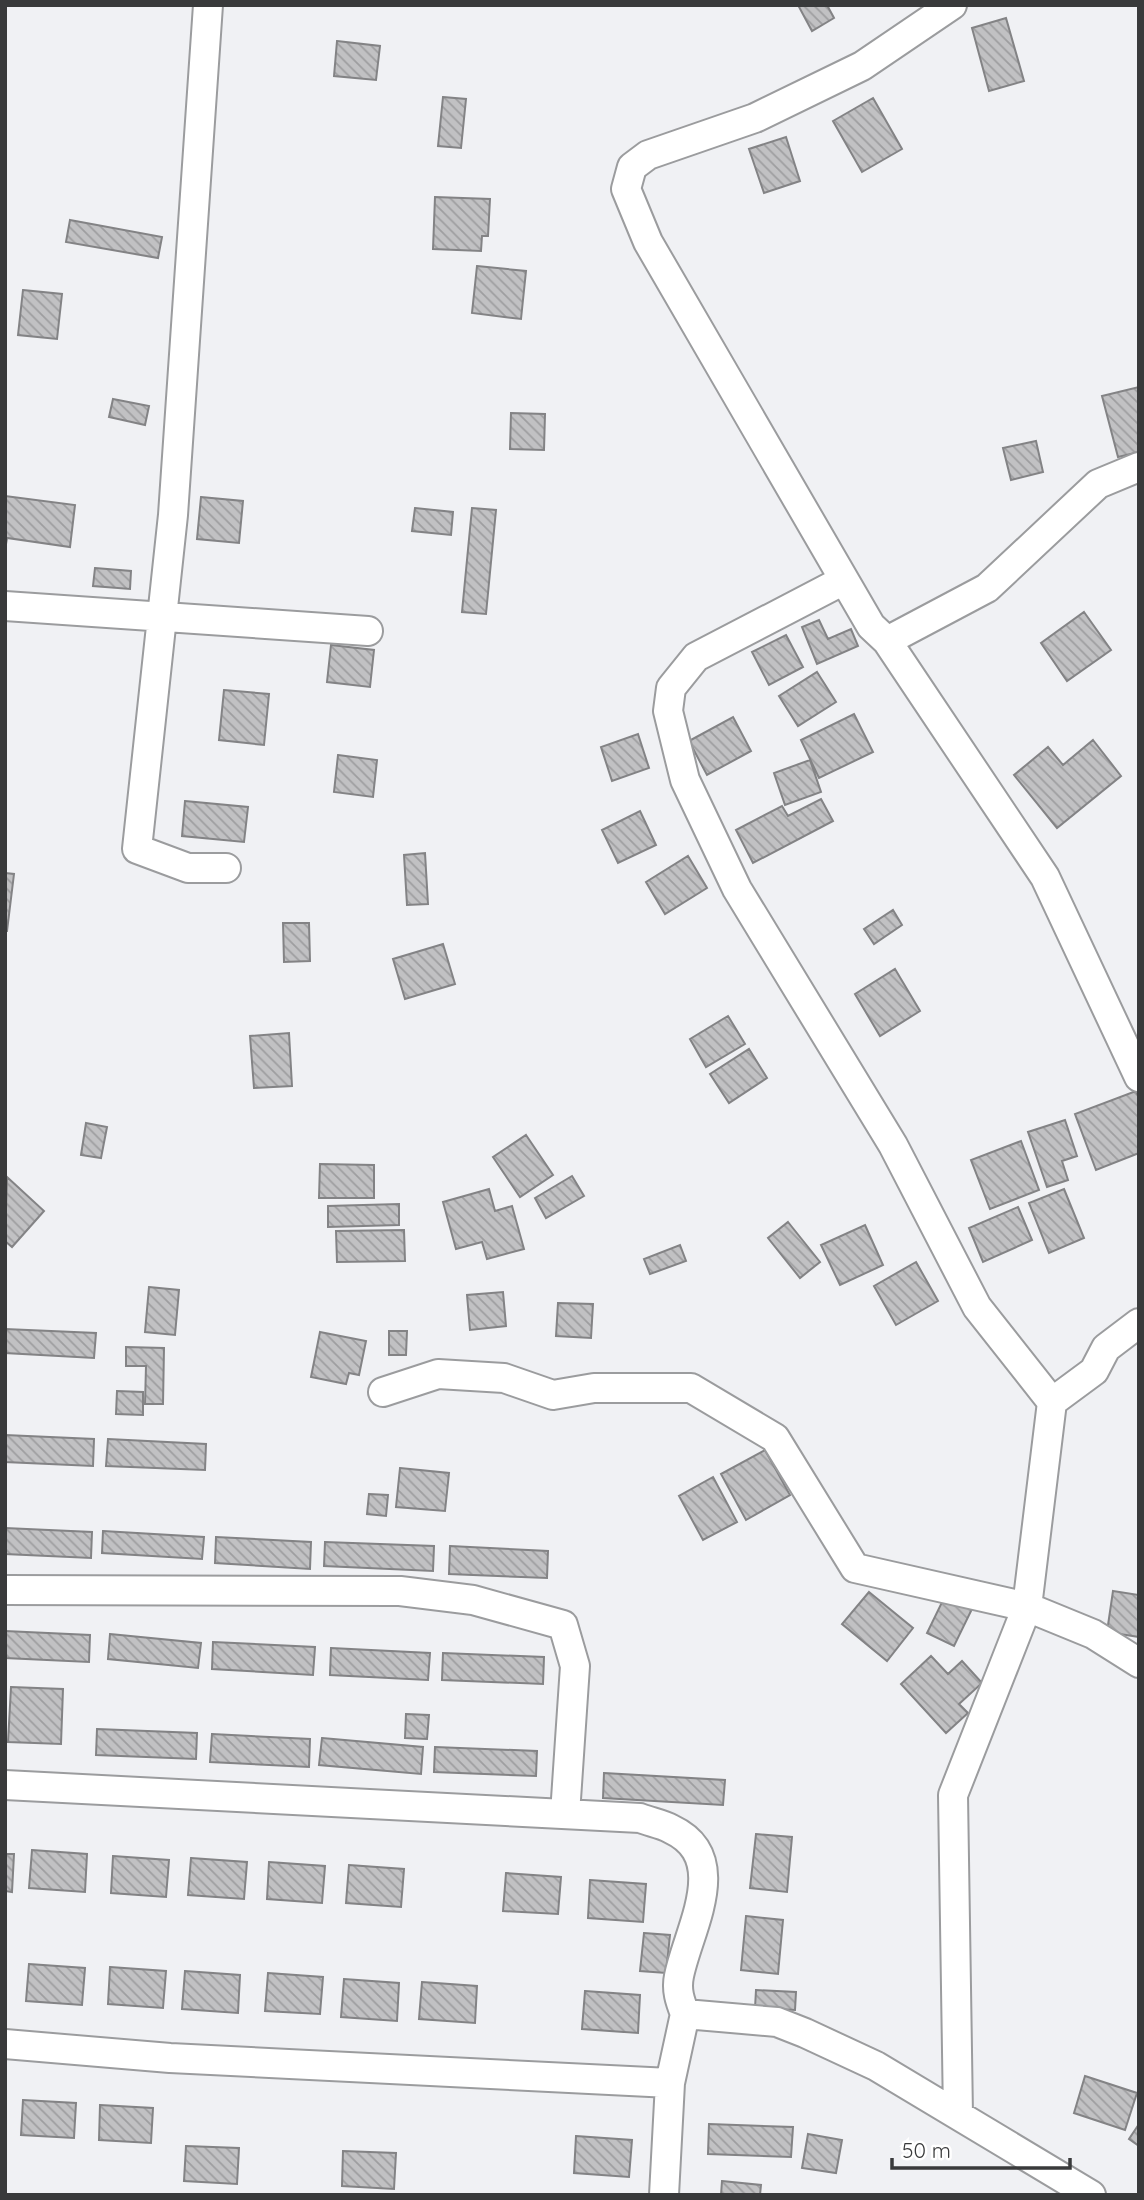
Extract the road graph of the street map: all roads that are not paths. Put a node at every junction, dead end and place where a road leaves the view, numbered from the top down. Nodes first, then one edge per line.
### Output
1 (208, 5) edge
2 (952, 5) edge
3 (1139, 467) edge
4 (844, 580) junction
5 (5, 606) edge
6 (163, 618) junction
7 (368, 631) dead end
8 (887, 641) junction
9 (226, 868) dead end
10 (1139, 1077) edge
11 (1139, 1323) edge
12 (383, 1392) dead end
13 (1052, 1402) junction
14 (5, 1590) edge
15 (1027, 1607) junction
16 (1139, 1663) edge
17 (5, 1785) edge
18 (565, 1814) junction
19 (684, 2014) junction
20 (5, 2044) edge
21 (670, 2084) junction
22 (958, 2115) junction
23 (664, 2195) edge
24 (1091, 2195) edge

1 - 6 street
2 - 4 street
3 - 8 street
4 - 8 street
4 - 13 street
5 - 6 street
6 - 7 street
6 - 9 street
8 - 10 street
11 - 13 street
12 - 15 street
13 - 15 street
14 - 18 street
15 - 16 street
15 - 22 street
17 - 18 street
18 - 19 street
19 - 21 street
19 - 22 street
20 - 21 street
21 - 23 street
22 - 24 street

